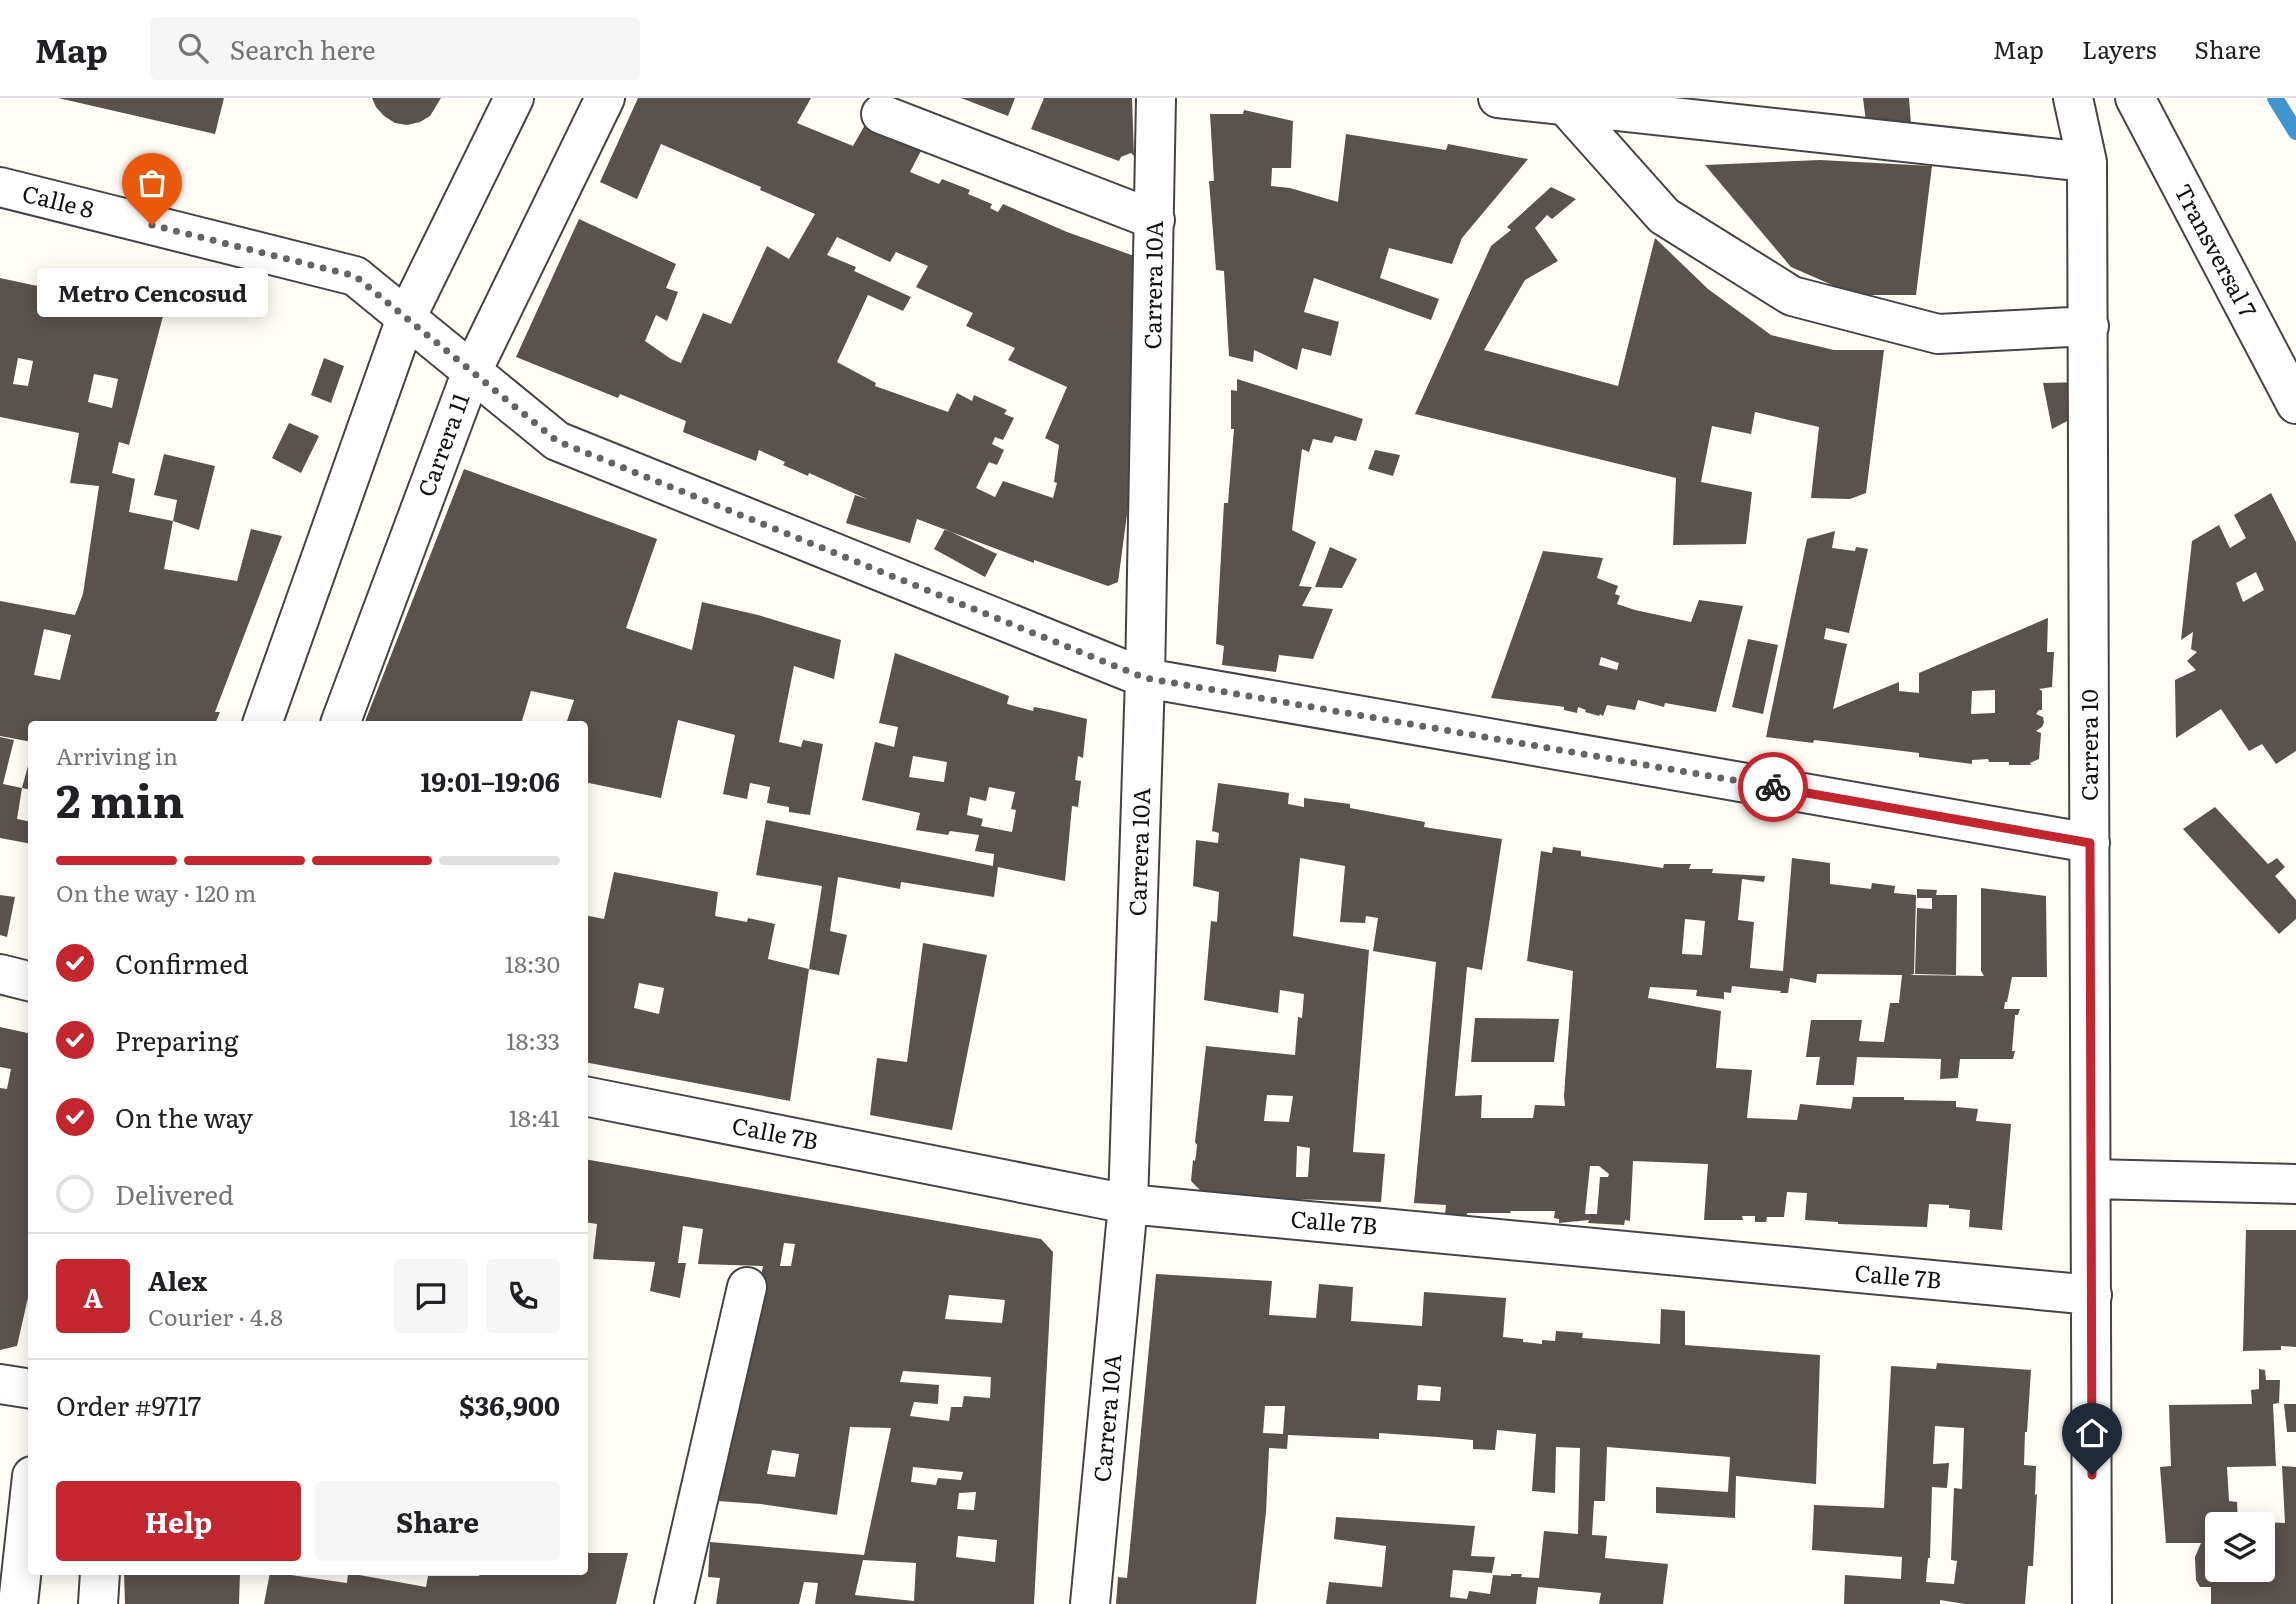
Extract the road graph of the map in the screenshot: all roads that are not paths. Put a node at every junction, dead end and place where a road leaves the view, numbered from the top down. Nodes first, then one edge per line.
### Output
1 (514, 98) edge
2 (605, 98) edge
3 (1156, 98) edge
4 (1498, 98) edge
5 (2073, 98) edge
6 (2135, 98) edge
7 (1564, 102) edge
8 (881, 114) dead end
9 (2087, 162) junction
10 (0, 187) edge
11 (1155, 220) junction
12 (406, 318) junction
13 (2089, 327) junction
14 (472, 371) junction
15 (2296, 404) edge
16 (1145, 678) junction
17 (263, 721) edge
18 (341, 721) edge
19 (2090, 843) junction
20 (0, 974) edge
21 (28, 981) edge
22 (588, 1097) edge
23 (2091, 1179) junction
24 (2296, 1184) edge
25 (1128, 1204) junction
26 (747, 1287) dead end
27 (2092, 1295) junction
28 (0, 1384) edge
29 (28, 1388) edge
30 (28, 1513) edge
31 (100, 1575) edge
32 (18, 1604) edge
33 (98, 1604) edge
34 (674, 1604) edge
35 (1090, 1604) edge
36 (2092, 1604) edge

1 - 12 street
2 - 14 street, Carrera 11
3 - 11 street, Carrera 10A
4 - 7 street
5 - 9 street, Carrera 10
6 - 15 street, Transversal 7
7 - 9 street
7 - 13 street
8 - 11 street
9 - 13 street, Carrera 10
10 - 12 street, Calle 8
11 - 16 street, Carrera 10A
12 - 14 street, Calle 8
12 - 17 street
13 - 19 street, Carrera 10
14 - 16 street, Calle 8
14 - 18 street, Carrera 11
16 - 19 street, Calle 8
16 - 25 street, Carrera 10A
19 - 23 street, Carrera 10
20 - 21 street
22 - 25 street, Calle 7B
23 - 24 street
23 - 27 street, Carrera 10
25 - 27 street, Calle 7B
25 - 35 street, Carrera 10A
26 - 34 street
27 - 36 street, Carrera 10
28 - 29 street
30 - 32 street
31 - 33 street

